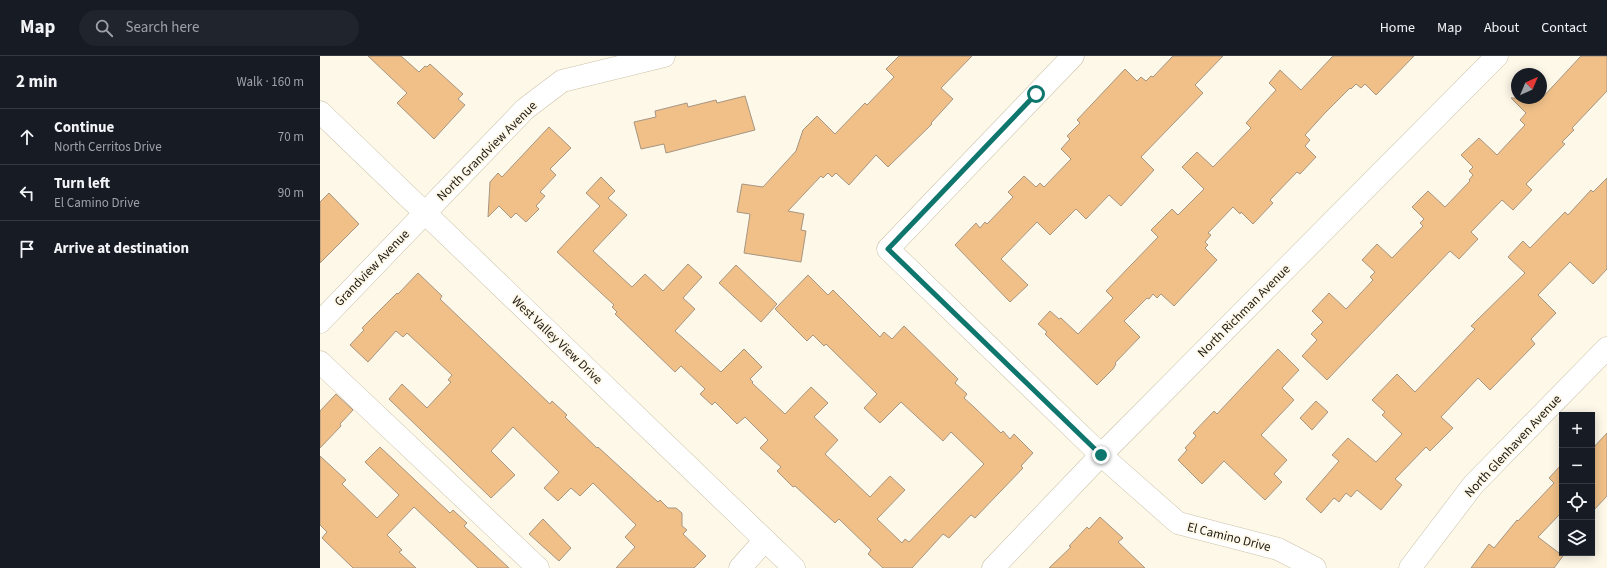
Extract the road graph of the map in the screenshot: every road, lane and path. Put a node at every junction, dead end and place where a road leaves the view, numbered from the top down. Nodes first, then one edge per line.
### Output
1 (664, 56) edge
2 (1073, 56) edge
3 (1496, 56) edge
4 (320, 112) edge
5 (425, 213) junction
6 (320, 322) edge
7 (1607, 348) edge
8 (320, 362) edge
9 (1101, 455) junction
10 (765, 540) junction
11 (538, 568) edge
12 (740, 568) edge
13 (794, 568) edge
14 (993, 568) edge
15 (1315, 568) edge
16 (1410, 568) edge

1 - 5 street, North Grandview Avenue
2 - 9 street, El Camino Drive
3 - 9 street, North Richman Avenue
4 - 5 street, West Valley View Drive
5 - 6 street, Grandview Avenue
5 - 10 street, West Valley View Drive
7 - 16 street, North Glenhaven Avenue
8 - 11 street
9 - 14 street, North Richman Avenue
9 - 15 street, El Camino Drive
10 - 12 street
10 - 13 street, West Valley View Drive

